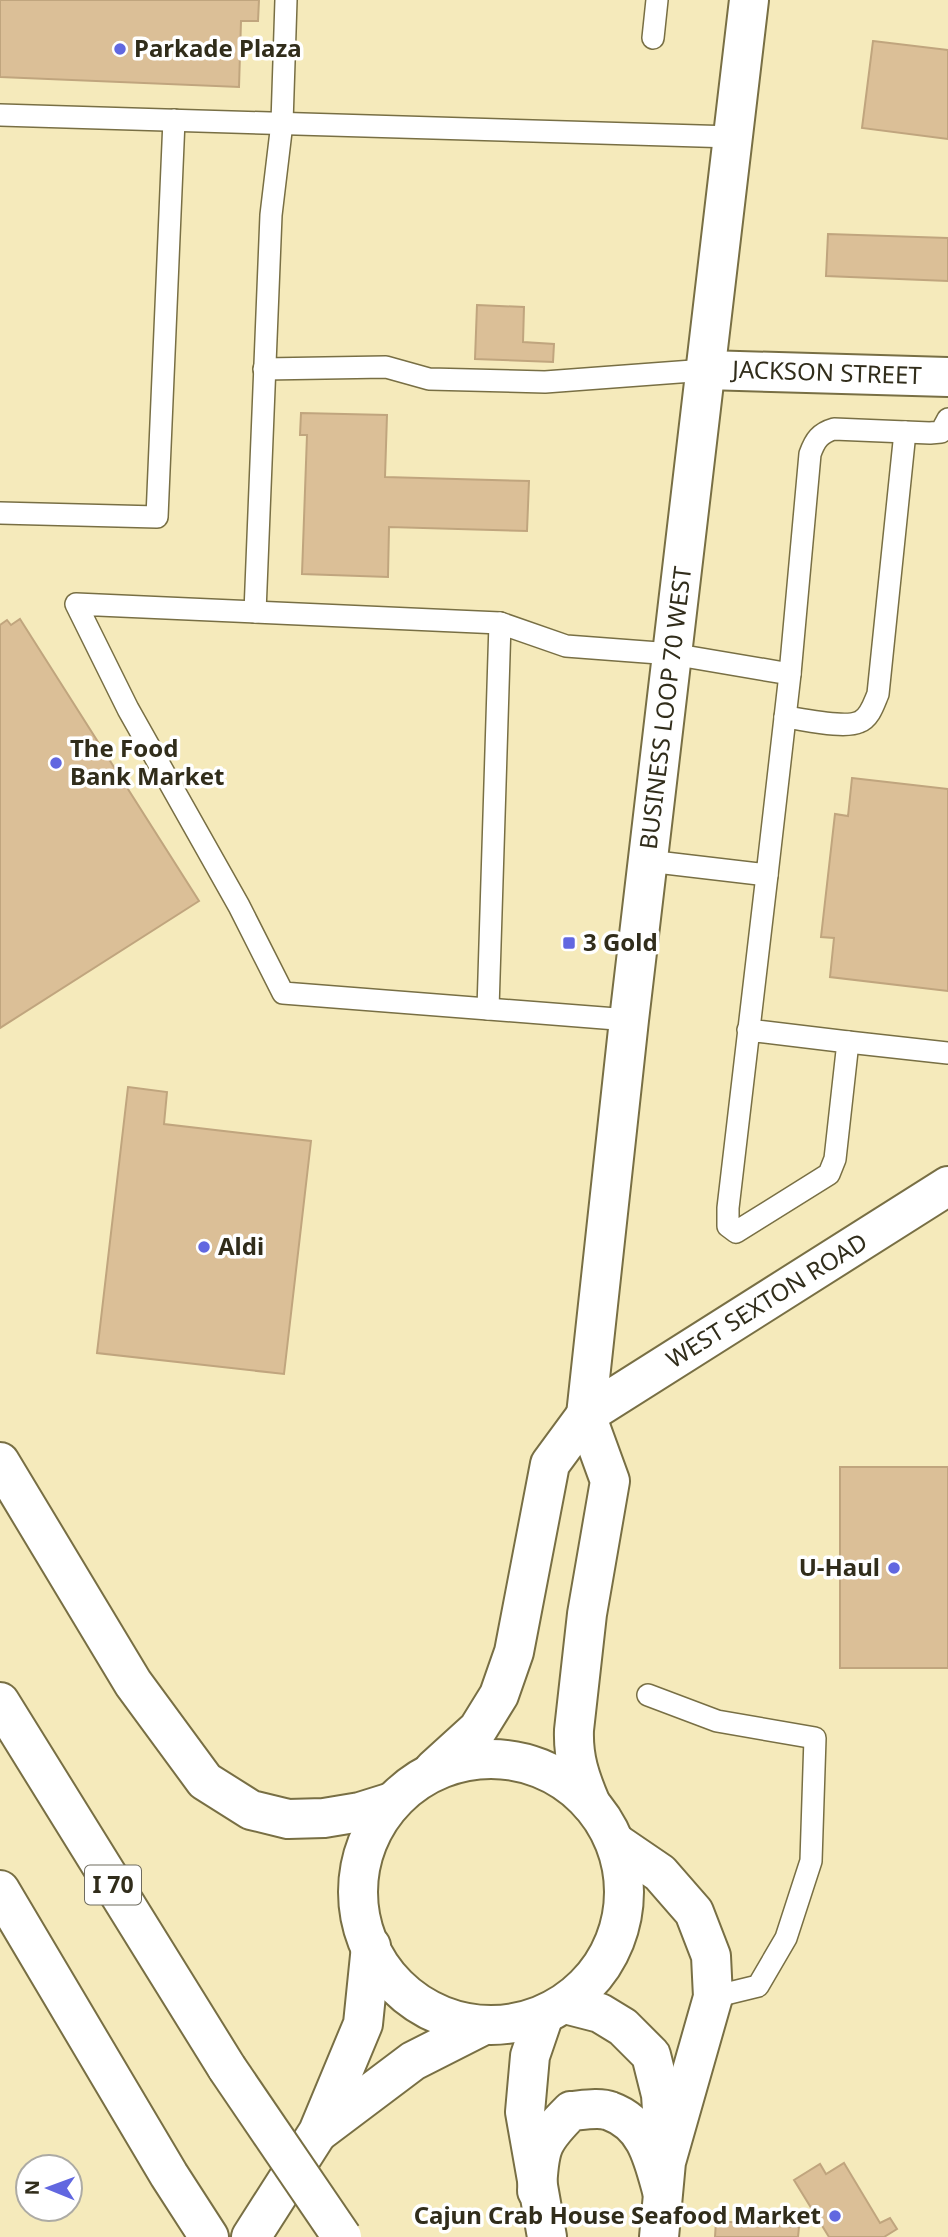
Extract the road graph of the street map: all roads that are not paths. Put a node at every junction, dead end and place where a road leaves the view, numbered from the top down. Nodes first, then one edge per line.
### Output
1 (286, 0) edge
2 (657, 0) edge
3 (749, 0) edge
4 (653, 38) dead end
5 (0, 115) edge
6 (174, 120) junction
7 (282, 123) junction
8 (733, 137) junction
9 (264, 369) junction
10 (706, 370) junction
11 (948, 377) edge
12 (948, 419) edge
13 (905, 432) junction
14 (0, 513) edge
15 (255, 612) junction
16 (500, 623) junction
17 (672, 654) junction
18 (790, 674) junction
19 (785, 717) junction
20 (648, 861) junction
21 (767, 875) junction
22 (488, 1009) junction
23 (629, 1020) junction
24 (748, 1030) junction
25 (848, 1042) junction
26 (948, 1053) edge
27 (948, 1186) edge
28 (586, 1416) junction
29 (0, 1462) edge
30 (648, 1695) dead end
31 (0, 1702) edge
32 (427, 1775) junction
33 (392, 1802) junction
34 (591, 1804) junction
35 (616, 1843) junction
36 (0, 1890) edge
37 (371, 1946) junction
38 (713, 1997) junction
39 (554, 2009) junction
40 (482, 2026) junction
41 (318, 2132) junction
42 (664, 2176) junction
43 (537, 2190) junction
44 (209, 2237) edge
45 (251, 2237) edge
46 (342, 2237) edge
47 (547, 2237) edge
48 (659, 2237) edge

1 - 7 lane
2 - 4 lane
3 - 8 main road, BUSINESS LOOP 70 WEST
5 - 6 lane
6 - 7 lane
6 - 14 lane
7 - 8 lane
7 - 9 lane
8 - 10 main road, BUSINESS LOOP 70 WEST
9 - 10 lane
9 - 15 lane
10 - 11 main road, JACKSON STREET
10 - 17 main road, BUSINESS LOOP 70 WEST
12 - 13 lane
13 - 18 lane
13 - 19 lane
15 - 16 lane
15 - 22 lane
16 - 17 lane
16 - 22 lane
17 - 18 lane
17 - 20 main road, BUSINESS LOOP 70 WEST
18 - 19 lane
19 - 21 lane
20 - 21 lane
20 - 23 main road, BUSINESS LOOP 70 WEST
21 - 24 lane
22 - 23 lane
23 - 28 main road, BUSINESS LOOP 70 WEST
24 - 25 lane
24 - 25 lane
25 - 26 lane
27 - 28 main road, WEST SEXTON ROAD
28 - 32 main road
28 - 34 main road, BUSINESS LOOP 70 WEST
29 - 33 main road
30 - 38 lane
31 - 46 main road, I 70, bridge
32 - 33 main road
32 - 34 main road
33 - 37 main road
34 - 35 main road
35 - 38 main road
35 - 39 main road
36 - 44 main road
37 - 40 main road
37 - 41 main road
38 - 42 main road
39 - 40 main road
39 - 42 main road
39 - 43 main road
40 - 41 main road
41 - 45 main road
42 - 43 main road
42 - 48 main road
43 - 47 main road

